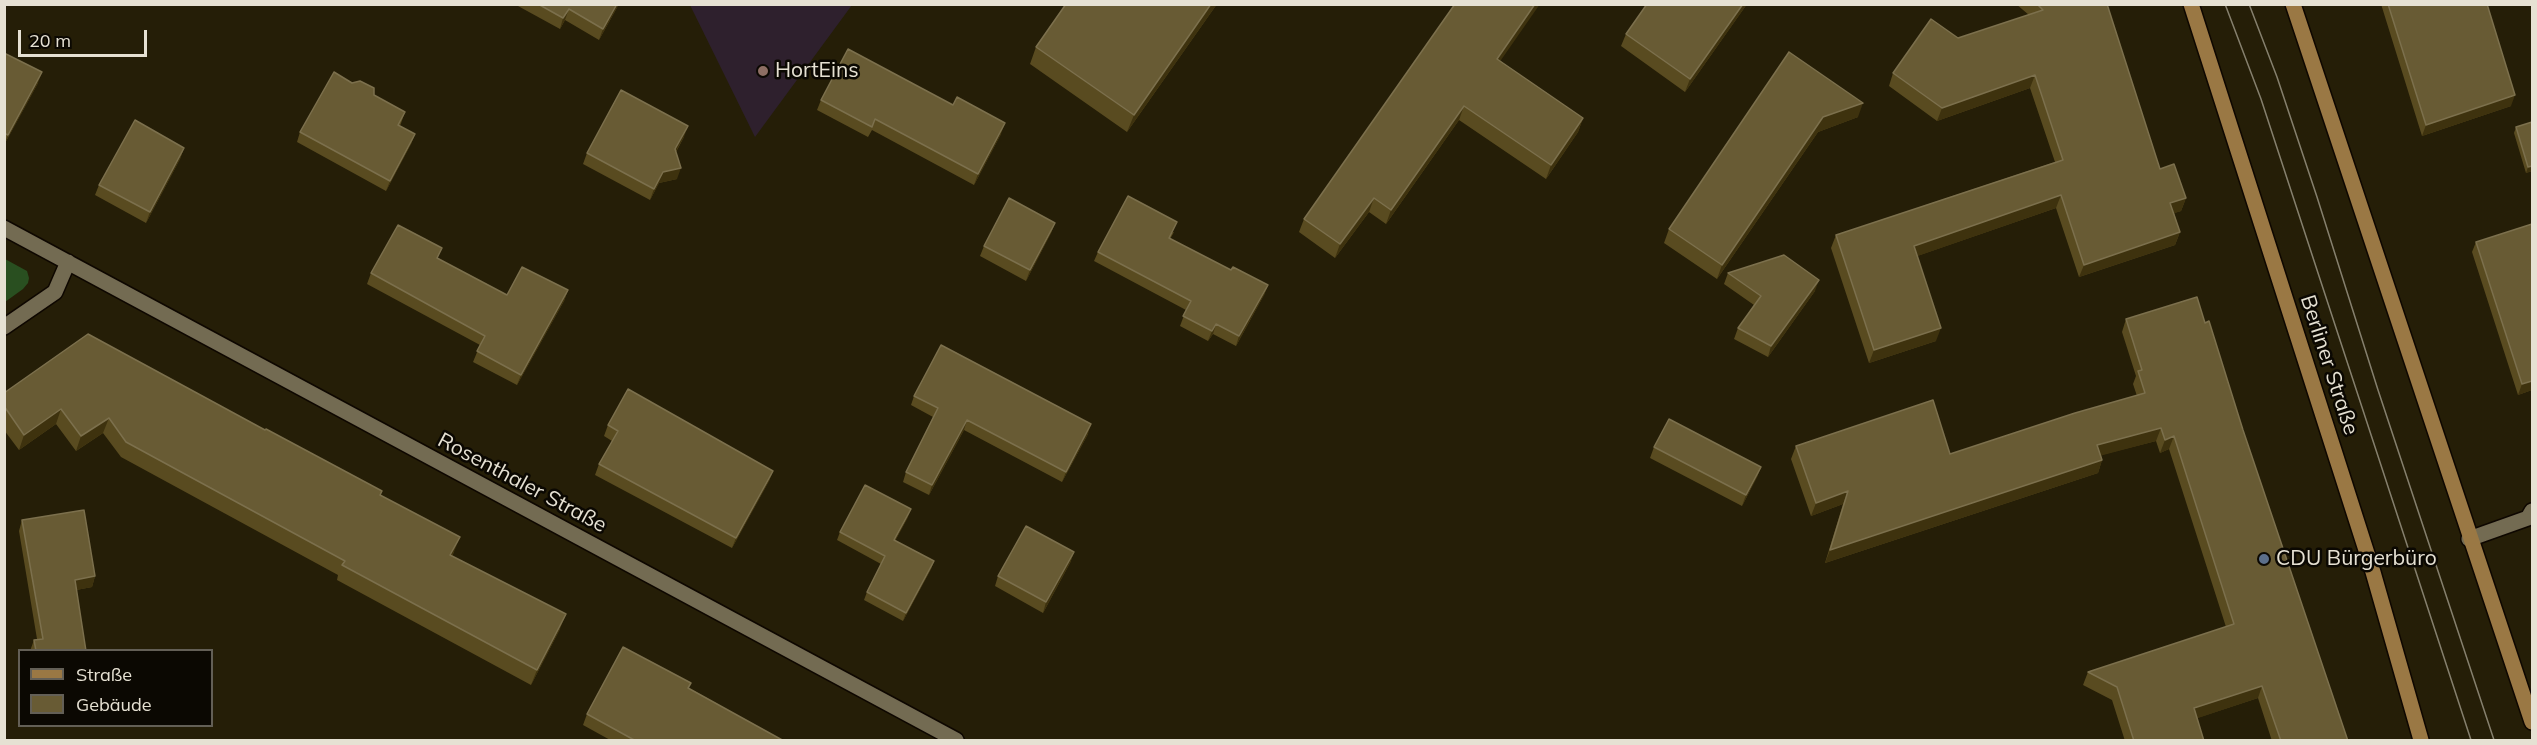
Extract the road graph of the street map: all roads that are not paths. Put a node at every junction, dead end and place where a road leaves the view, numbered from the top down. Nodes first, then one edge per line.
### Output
1 (2191, 4) edge
2 (2293, 4) edge
3 (4, 228) edge
4 (69, 262) junction
5 (4, 327) edge
6 (2532, 511) edge
7 (2469, 539) junction
8 (2532, 723) edge
9 (956, 741) edge
10 (2421, 741) edge

1 - 10 main road, Berliner Straße
2 - 7 main road
3 - 4 street, Rosenthaler Straße
4 - 5 street
4 - 9 street, Rosenthaler Straße
6 - 7 street
7 - 8 main road

